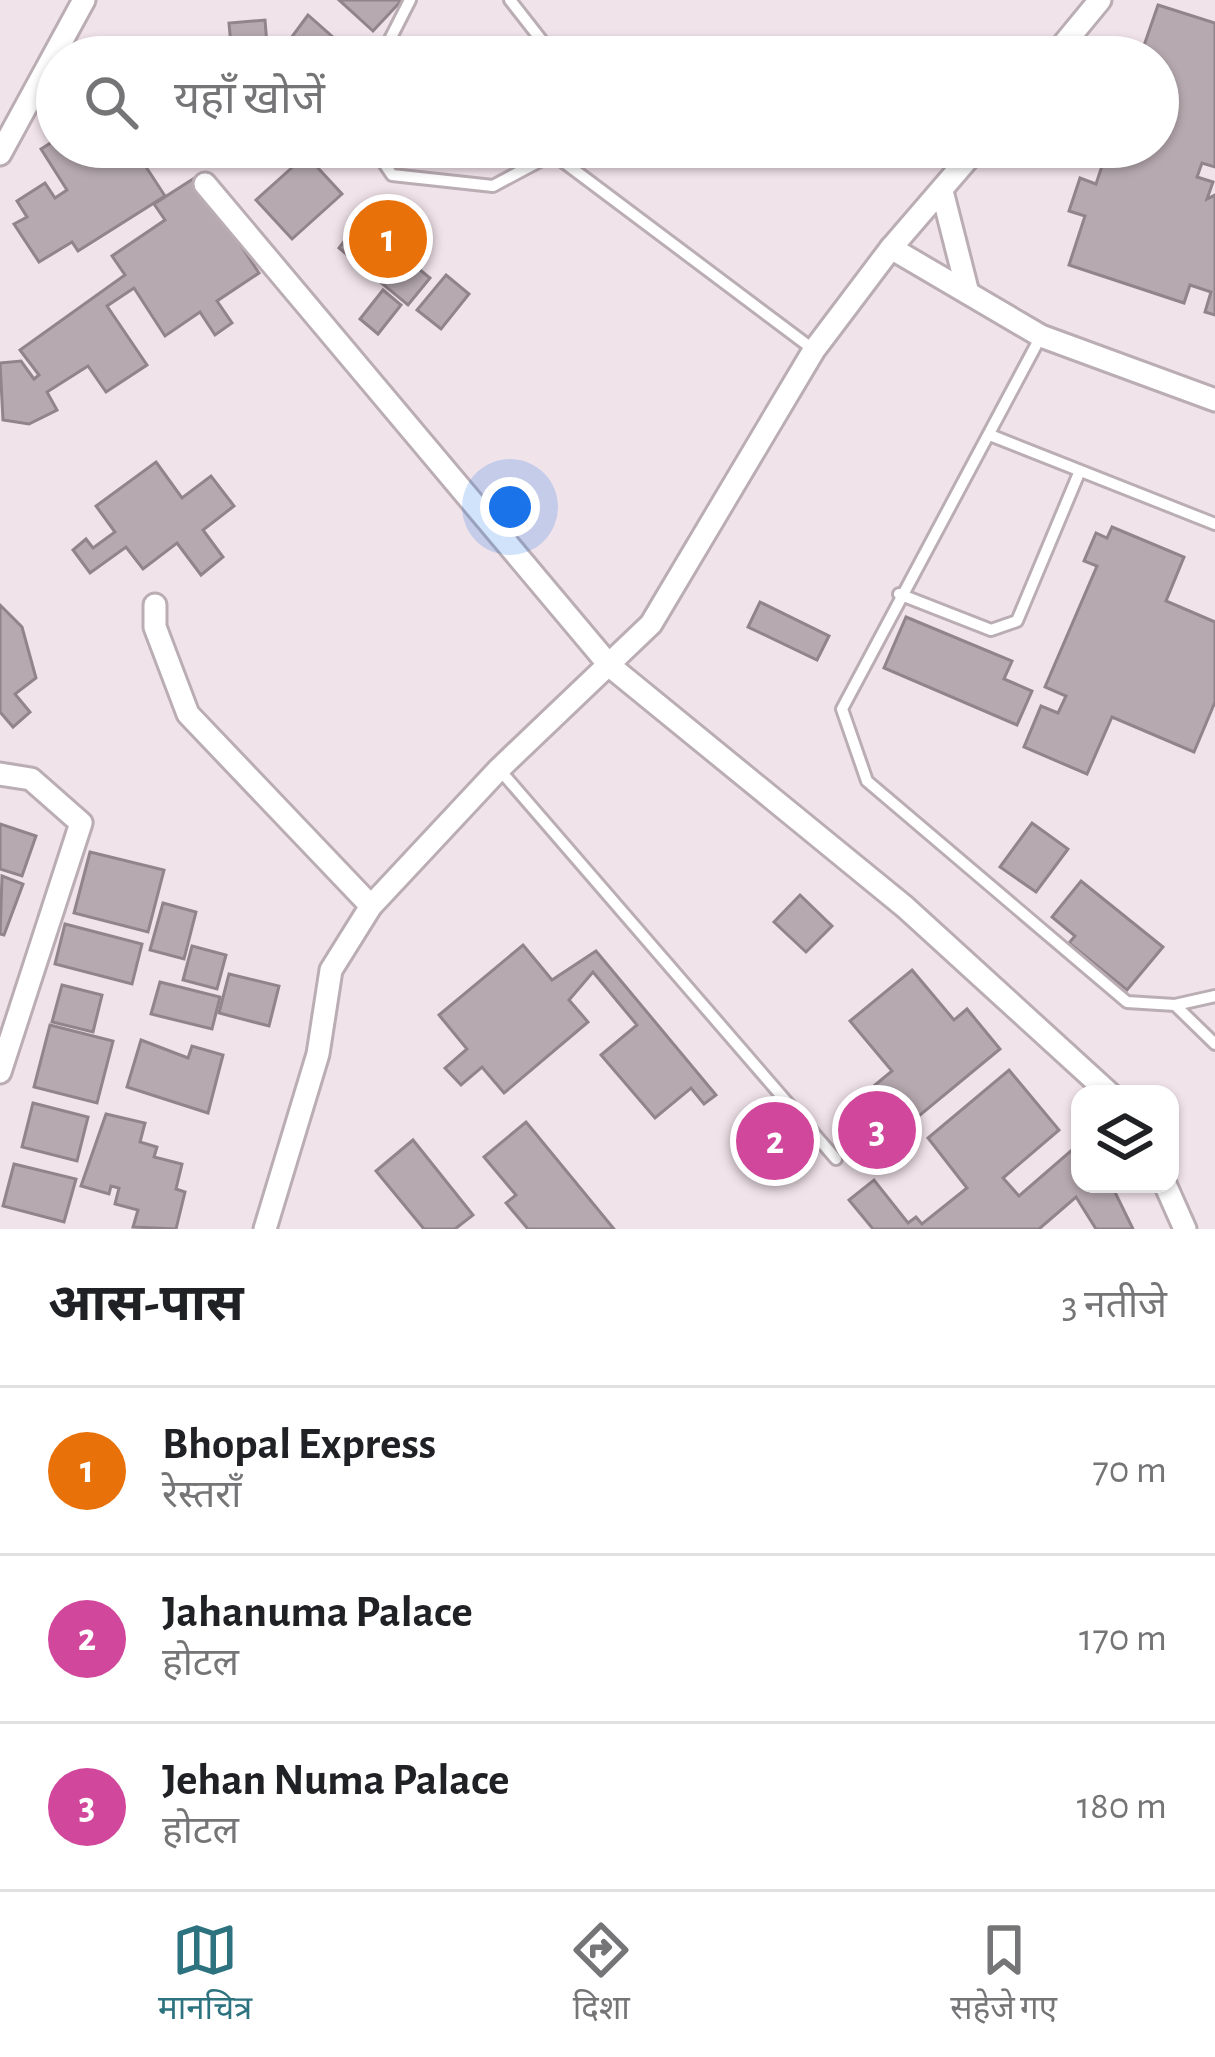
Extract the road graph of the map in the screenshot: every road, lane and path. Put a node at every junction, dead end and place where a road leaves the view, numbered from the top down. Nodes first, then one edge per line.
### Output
1 (83, 0) edge
2 (410, 0) edge
3 (510, 0) edge
4 (1100, 0) edge
5 (64, 36) edge
6 (392, 36) edge
7 (537, 36) edge
8 (1070, 36) edge
9 (36, 87) edge
10 (0, 154) edge
11 (387, 168) edge
12 (523, 168) edge
13 (576, 168) edge
14 (961, 168) edge
15 (205, 184) dead end
16 (942, 191) junction
17 (891, 248) junction
18 (968, 293) junction
19 (1041, 336) junction
20 (814, 350) junction
21 (1215, 400) edge
22 (990, 435) junction
23 (1079, 473) junction
24 (1215, 524) edge
25 (899, 593) junction
26 (154, 605) dead end
27 (610, 666) junction
28 (499, 770) junction
29 (0, 774) edge
30 (371, 906) junction
31 (1215, 995) edge
32 (1175, 1005) junction
33 (1215, 1045) edge
34 (0, 1072) edge
35 (1100, 1085) edge
36 (836, 1159) dead end
37 (1169, 1193) edge
38 (265, 1229) edge
39 (1185, 1229) edge

1 - 5 street
2 - 6 lane
3 - 7 lane
4 - 8 street
9 - 10 street
11 - 12 lane
13 - 20 lane
14 - 16 street
15 - 27 street
16 - 17 street
16 - 18 street
17 - 18 street
17 - 20 street
18 - 19 street
19 - 21 street
19 - 22 lane
20 - 27 street
22 - 23 lane
22 - 25 lane
23 - 24 lane
23 - 25 lane
25 - 32 lane
26 - 30 street
27 - 28 street
27 - 35 street
28 - 30 street
28 - 36 lane
29 - 34 street
30 - 38 street
31 - 32 lane
32 - 33 lane
37 - 39 street

